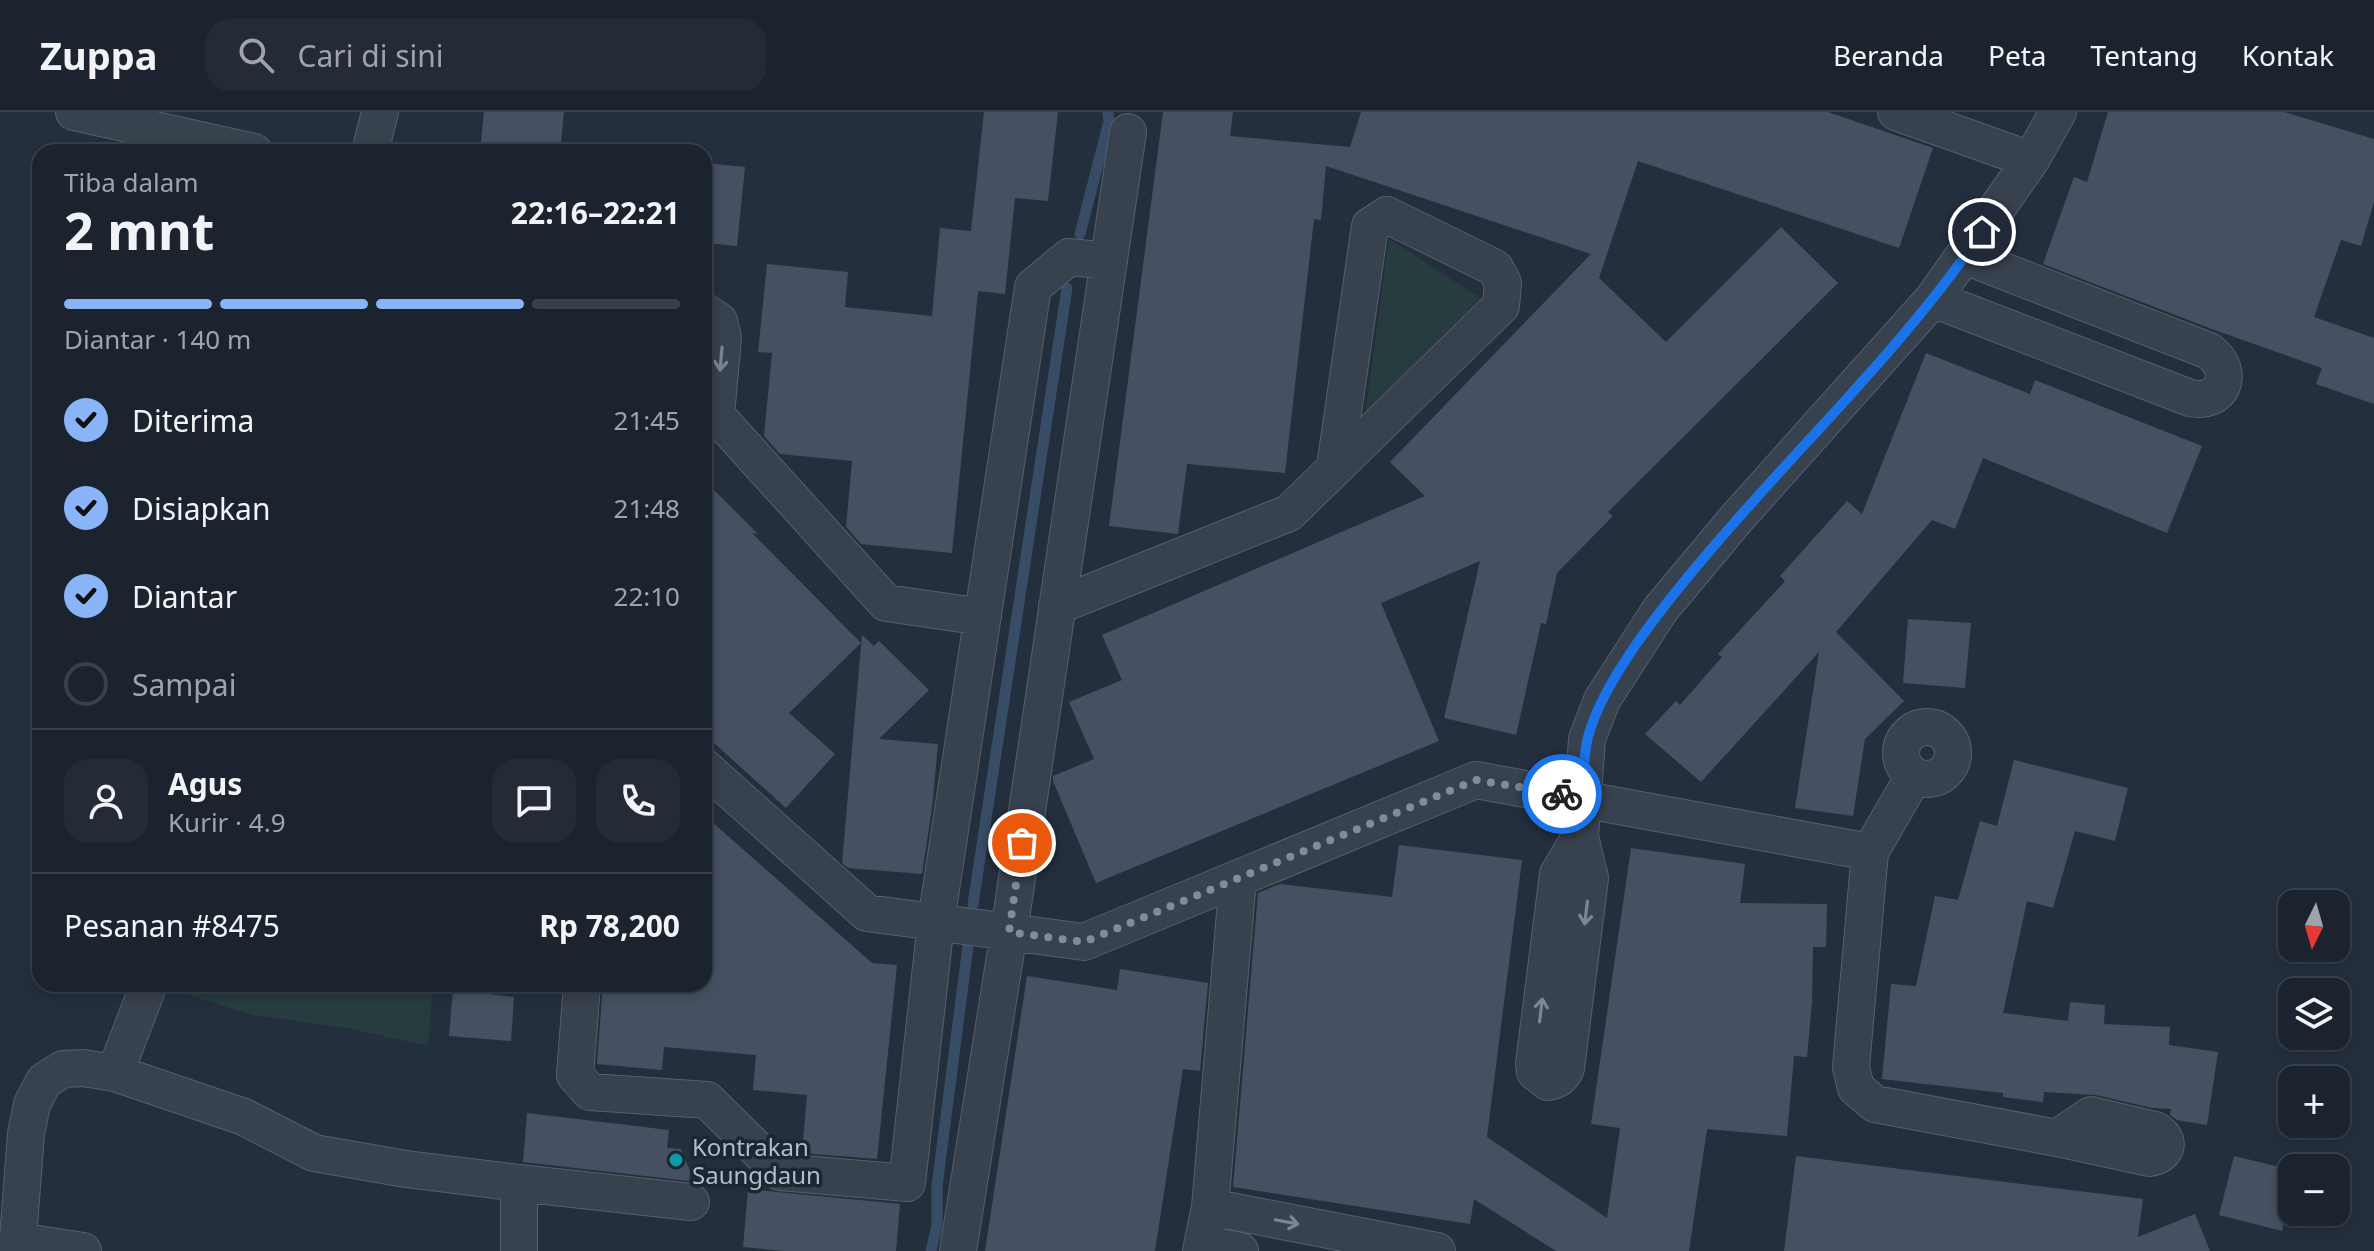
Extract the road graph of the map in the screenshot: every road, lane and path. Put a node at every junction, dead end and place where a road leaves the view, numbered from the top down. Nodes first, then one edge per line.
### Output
1 (74, 112) edge
2 (380, 112) edge
3 (1896, 112) edge
4 (2047, 115) edge
5 (1128, 132) dead end
6 (218, 144) edge
7 (372, 144) edge
8 (2031, 160) junction
9 (1965, 256) junction
10 (1109, 261) junction
11 (1933, 299) junction
12 (712, 316) edge
13 (712, 400) edge
14 (712, 414) edge
15 (1335, 467) junction
16 (1057, 606) junction
17 (983, 617) junction
18 (712, 774) edge
19 (1914, 776) dead end
20 (1582, 797) junction
21 (1580, 837) junction
22 (1870, 852) junction
23 (1238, 878) junction
24 (936, 922) junction
25 (1009, 932) junction
26 (146, 992) edge
27 (581, 992) edge
28 (115, 1073) junction
29 (2057, 1138) dead end
30 (519, 1183) junction
31 (691, 1202) dead end
32 (1210, 1207) junction
33 (18, 1246) edge
34 (1202, 1248) edge
35 (83, 1251) edge
36 (519, 1251) edge
37 (958, 1251) edge
38 (1240, 1251) edge
39 (1437, 1251) edge

1 - 6 street
2 - 7 street
3 - 8 street
4 - 8 street
5 - 10 street
8 - 9 street
9 - 11 street
9 - 11 street
10 - 16 street
10 - 17 street
11 - 20 street
12 -> 13 street
14 - 17 street
15 - 15 street
15 - 16 street
16 - 25 street
17 - 24 street
18 - 24 street
19 - 22 street
20 - 21 street
20 - 22 street
20 - 23 street
21 -> 21 street
22 - 29 street
23 - 25 street
23 - 32 street
24 - 25 street
24 - 27 street
25 - 37 street
26 - 28 street
28 - 30 street
28 - 33 street
30 - 31 street
30 - 36 street
32 - 34 street
32 -> 39 street
33 - 35 street
34 - 38 street

